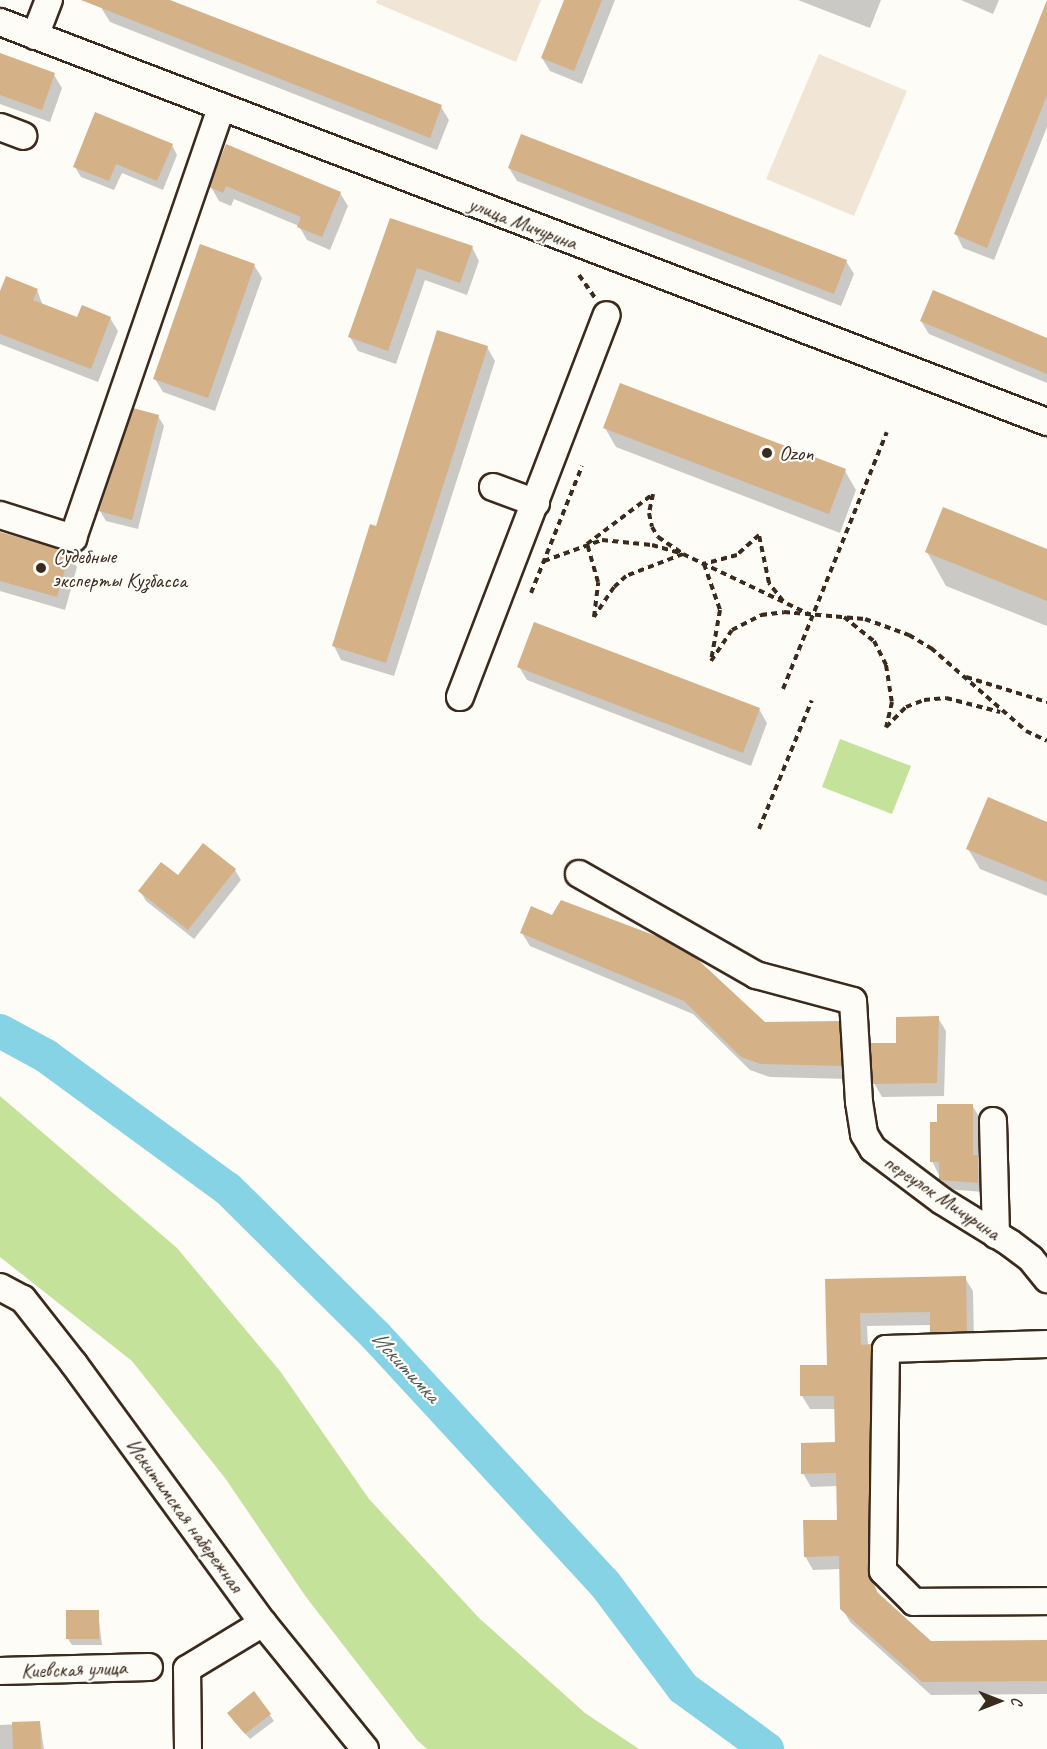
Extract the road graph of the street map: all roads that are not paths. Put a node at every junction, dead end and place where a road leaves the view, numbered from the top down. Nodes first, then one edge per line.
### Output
1 (49, 0) edge
2 (0, 22) edge
3 (35, 36) junction
4 (221, 107) junction
5 (607, 315) road end
6 (1047, 422) edge
7 (493, 487) dead end
8 (536, 503) junction
9 (0, 515) edge
10 (460, 697) dead end
11 (579, 874) dead end
12 (993, 1121) dead end
13 (996, 1234) junction
14 (1047, 1279) edge
15 (0, 1287) edge
16 (1047, 1344) edge
17 (1047, 1601) edge
18 (263, 1623) junction
19 (149, 1667) dead end
20 (0, 1671) edge
21 (188, 1749) edge
22 (365, 1749) edge

1 - 3 street
2 - 3 street, улица Мичурина
3 - 4 street, улица Мичурина
4 - 6 street, улица Мичурина
4 - 9 street
5 - 8 street
7 - 8 street
8 - 10 street
11 - 13 street, переулок Мичурина
12 - 13 street
13 - 14 street, переулок Мичурина
15 - 18 street, Искитимская набережная
16 - 17 street
18 - 21 street
18 - 22 street, Искитимская набережная
19 - 20 street, Киевская улица

